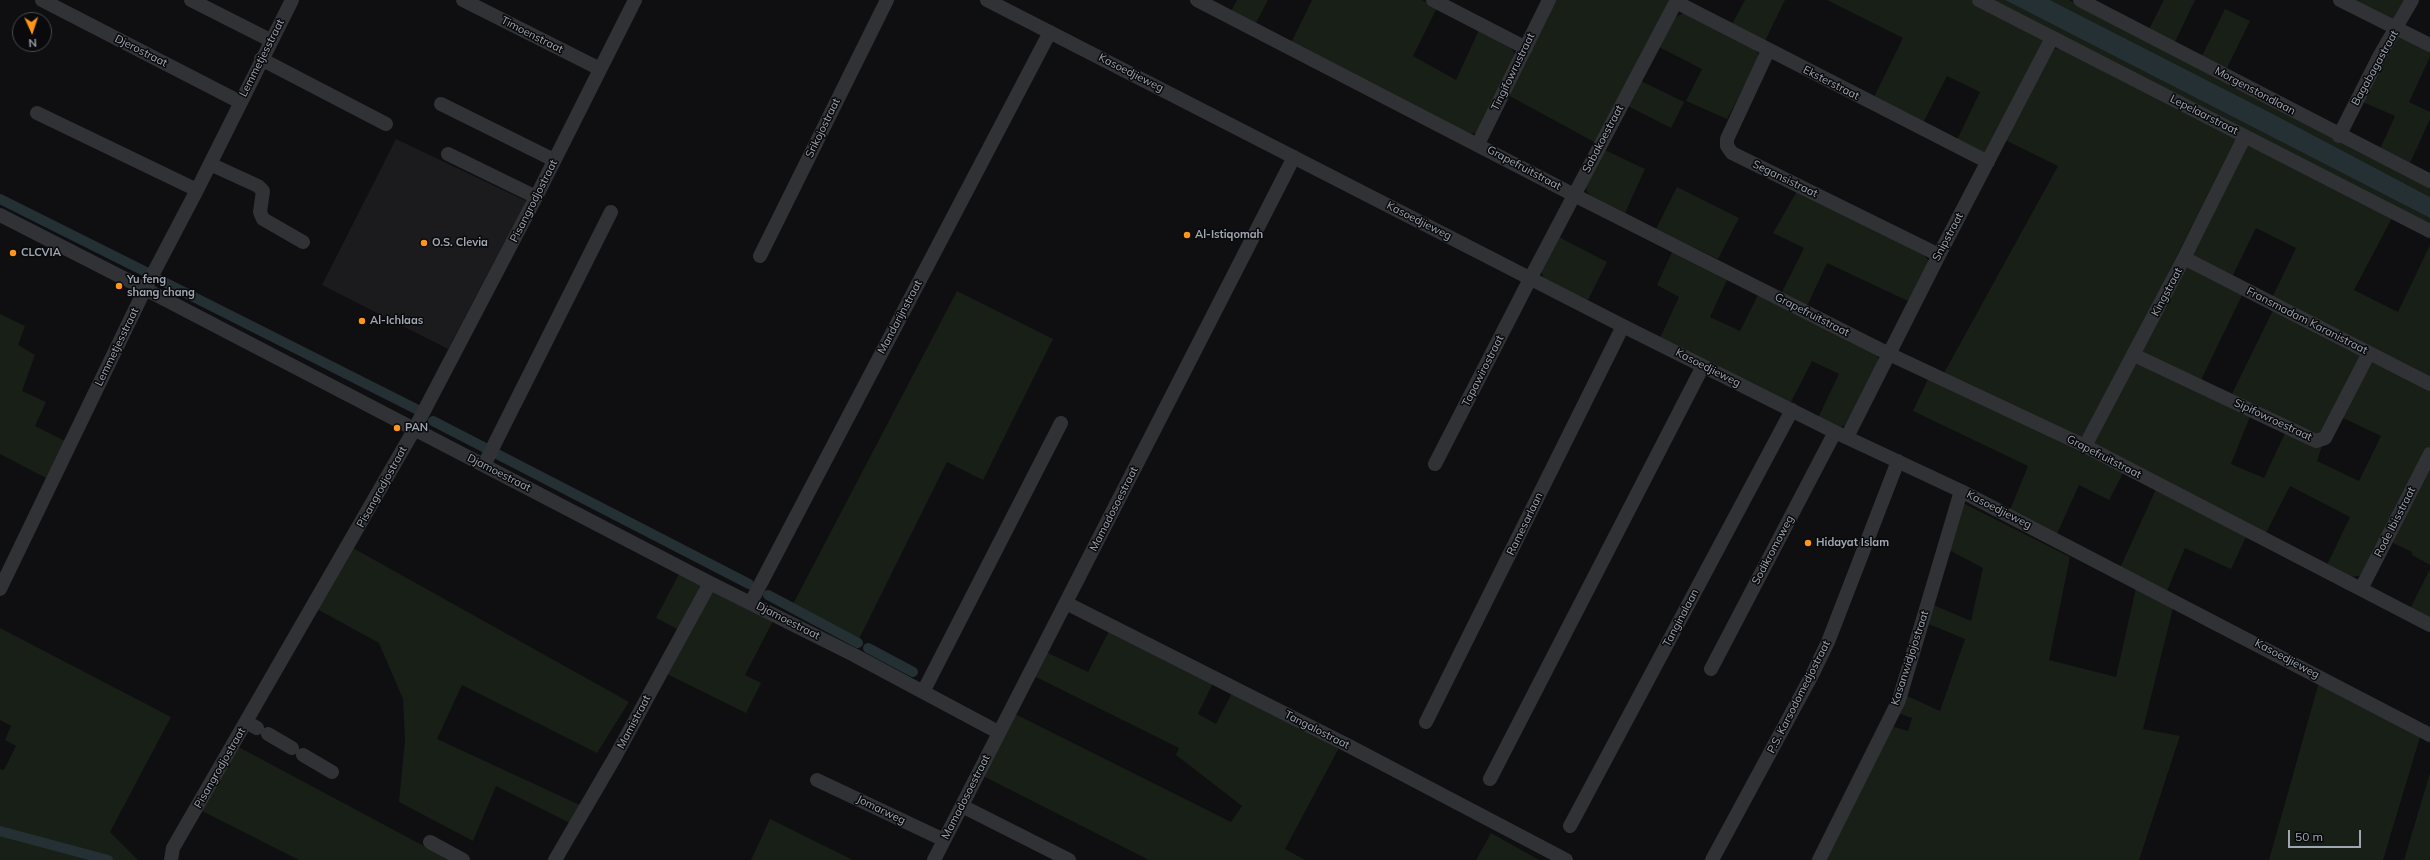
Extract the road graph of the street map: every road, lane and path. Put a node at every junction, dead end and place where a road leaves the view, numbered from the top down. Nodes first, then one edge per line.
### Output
1 (42, 0) edge
2 (191, 0) edge
3 (292, 0) edge
4 (463, 0) edge
5 (635, 0) edge
6 (887, 0) edge
7 (987, 0) edge
8 (1197, 0) edge
9 (1433, 0) edge
10 (1549, 0) edge
11 (1979, 0) edge
12 (2080, 0) edge
13 (2340, 0) edge
14 (2412, 0) edge
15 (1676, 1) edge
16 (2397, 28) junction
17 (1050, 32) junction
18 (2052, 38) junction
19 (270, 40) junction
20 (2430, 45) edge
21 (1526, 48) junction
22 (1768, 51) junction
23 (261, 58) junction
24 (600, 69) junction
25 (240, 102) junction
26 (441, 104) dead end
27 (37, 113) dead end
28 (386, 124) dead end
29 (2246, 136) junction
30 (2339, 136) junction
31 (1478, 144) junction
32 (448, 154) dead end
33 (1294, 157) junction
34 (554, 160) junction
35 (1988, 162) junction
36 (210, 164) junction
37 (2430, 181) edge
38 (197, 190) junction
39 (1574, 195) junction
40 (536, 197) junction
41 (611, 212) dead end
42 (0, 216) edge
43 (2430, 231) edge
44 (303, 242) dead end
45 (1939, 255) junction
46 (760, 256) dead end
47 (2184, 258) junction
48 (1530, 279) junction
49 (145, 288) junction
50 (1623, 326) junction
51 (2369, 353) junction
52 (1888, 354) junction
53 (2134, 355) junction
54 (1703, 366) junction
55 (2430, 384) edge
56 (1792, 410) junction
57 (1061, 423) dead end
58 (414, 430) junction
59 (1841, 434) junction
60 (2085, 446) junction
61 (2430, 454) edge
62 (485, 461) junction
63 (1898, 461) junction
64 (1435, 464) dead end
65 (1962, 491) junction
66 (710, 583) junction
67 (1, 587) edge
68 (2361, 589) junction
69 (751, 602) junction
70 (1066, 603) junction
71 (2430, 625) edge
72 (1711, 669) dead end
73 (923, 692) junction
74 (1426, 722) dead end
75 (257, 728) junction
76 (998, 732) junction
77 (2430, 735) edge
78 (332, 772) dead end
79 (1490, 779) dead end
80 (817, 780) dead end
81 (962, 806) junction
82 (1570, 826) dead end
83 (944, 840) junction
84 (430, 842) dead end
85 (171, 860) edge
86 (463, 860) edge
87 (555, 860) edge
88 (934, 860) edge
89 (1069, 860) edge
90 (1566, 860) edge
91 (1712, 860) edge
92 (1819, 860) edge

1 - 25 street, Djerostraat
2 - 19 street
3 - 19 street, Lemmetjesstraat
4 - 24 street, Timoenstraat
5 - 24 street, Pisangrodjostraat
6 - 46 street, Srikojostraat
7 - 17 street, Kasoedjieweg
8 - 31 street, Grapefruitstraat
9 - 21 street
10 - 21 street, Tingifowrustraat
11 - 18 street, Lepelaarstraat
12 - 30 street, Morgenstondlaan
13 - 16 street
14 - 16 street, Bagabagastraat
15 - 22 street, Eksterstraat
15 - 39 street, Sabakoestraat
16 - 20 street
16 - 30 street, Bagabagastraat
17 - 33 street, Kasoedjieweg
17 - 69 street, Mandarijnstraat
18 - 29 street, Lepelaarstraat
18 - 35 street, Snipstraat
19 - 23 street, Lemmetjesstraat
21 - 31 street, Tingifowrustraat
22 - 35 street, Eksterstraat
22 - 45 street, Segansistraat
23 - 25 street, Lemmetjesstraat
23 - 28 street
24 - 34 street, Pisangrodjostraat
25 - 36 street, Lemmetjesstraat
26 - 34 street
27 - 38 street
29 - 43 street, Lepelaarstraat
29 - 47 street, Kingstraat
30 - 37 street, Morgenstondlaan
31 - 39 street, Grapefruitstraat
32 - 40 street
33 - 48 street, Kasoedjieweg
33 - 70 street, Mamadosoestraat
34 - 40 street, Pisangrodjostraat
35 - 45 street, Snipstraat
36 - 38 street, Lemmetjesstraat
36 - 44 street
38 - 49 street, Lemmetjesstraat
39 - 48 street, Sabakoestraat
39 - 52 street, Grapefruitstraat
40 - 58 street, Pisangrodjostraat
41 - 62 street
42 - 49 street, Djamoestraat
45 - 52 street, Snipstraat
47 - 51 street, Fransmadam Karanistraat
47 - 53 street, Kingstraat
48 - 50 street, Kasoedjieweg
48 - 64 street, Tapawirostraat
49 - 58 street, Djamoestraat
49 - 67 street, Lemmetjesstraat
50 - 54 street, Kasoedjieweg
50 - 74 street, Ramesarlaan
51 - 53 street, Sipifowroestraat
51 - 55 street, Fransmadam Karanistraat
52 - 59 street, Snipstraat
52 - 60 street, Grapefruitstraat
53 - 60 street, Kingstraat
54 - 56 street, Kasoedjieweg
54 - 79 street
56 - 59 street, Kasoedjieweg
56 - 82 street, Tanginalaan
57 - 73 street
58 - 62 street, Djamoestraat
58 - 75 street, Pisangrodjostraat
59 - 63 street, Kasoedjieweg
59 - 72 street, Sodikromoweg
60 - 68 street, Grapefruitstraat
61 - 68 street, Rode Ibisstraat
62 - 66 street, Djamoestraat
63 - 65 street, Kasoedjieweg
63 - 91 street, P.S. Karsodomedjostraat
65 - 77 street, Kasoedjieweg
65 - 92 street, Kasanwidjojostraat
66 - 69 street, Djamoestraat
66 - 87 street, Mamistraat
68 - 71 street, Grapefruitstraat
69 - 73 street, Djamoestraat
70 - 76 street, Mamadosoestraat
70 - 90 street, Tangalostraat
73 - 76 street, Djamoestraat
75 - 78 street
75 - 85 street, Pisangrodjostraat
76 - 81 street, Mamadosoestraat
80 - 83 street, Jomarweg
81 - 83 street, Mamadosoestraat
81 - 89 street
83 - 88 street, Mamadosoestraat
84 - 86 street

